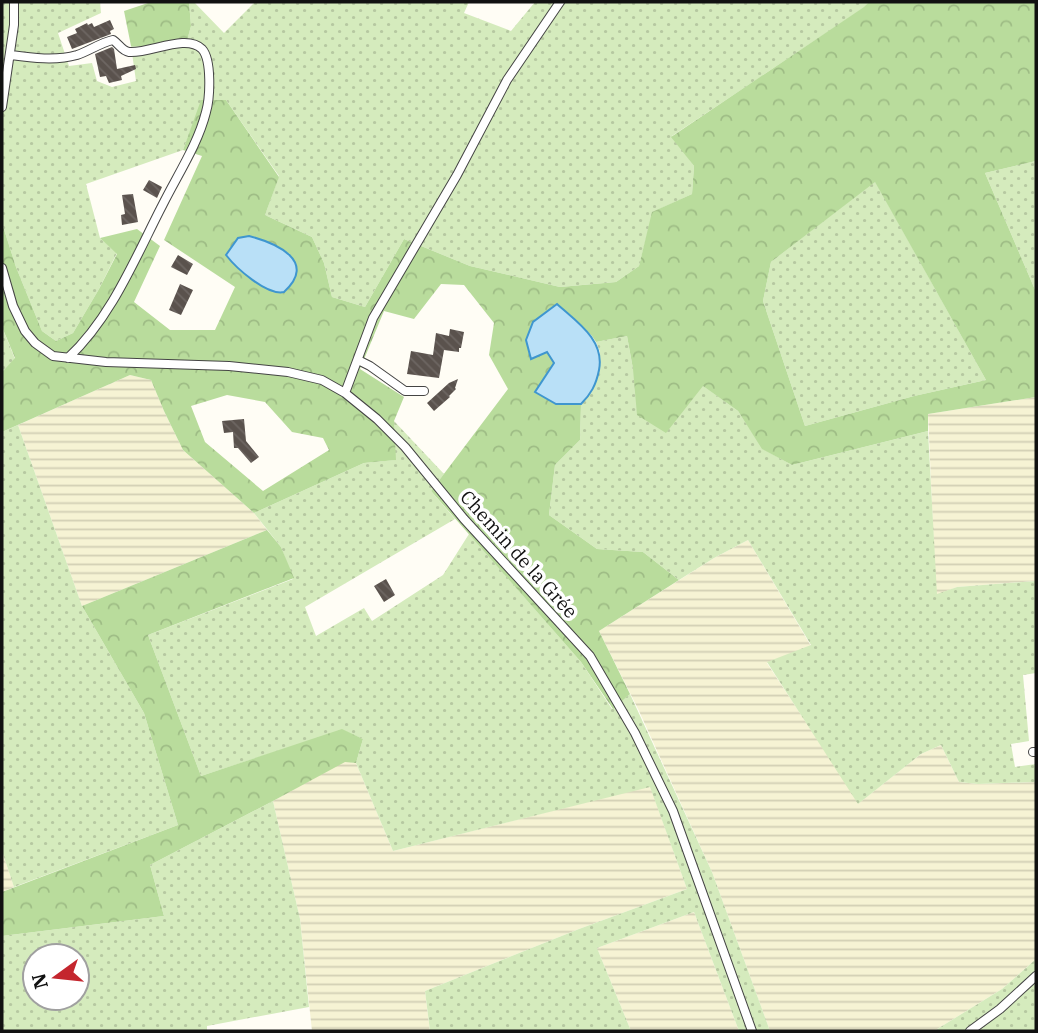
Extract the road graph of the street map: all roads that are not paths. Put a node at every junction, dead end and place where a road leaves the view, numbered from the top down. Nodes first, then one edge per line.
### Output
1 (14, 2) edge
2 (559, 2) edge
3 (11, 55) junction
4 (2, 107) edge
5 (2, 268) edge
6 (68, 358) junction
7 (358, 360) junction
8 (424, 391) dead end
9 (345, 393) junction
10 (1036, 976) edge
11 (752, 1031) edge
12 (970, 1031) edge

1 - 3 street
2 - 7 street
3 - 4 street
3 - 6 street
5 - 6 street, Chemin de la Grée
6 - 9 street, Chemin de la Grée
7 - 8 street
7 - 9 street
9 - 11 street, Chemin de la Grée
10 - 12 street

